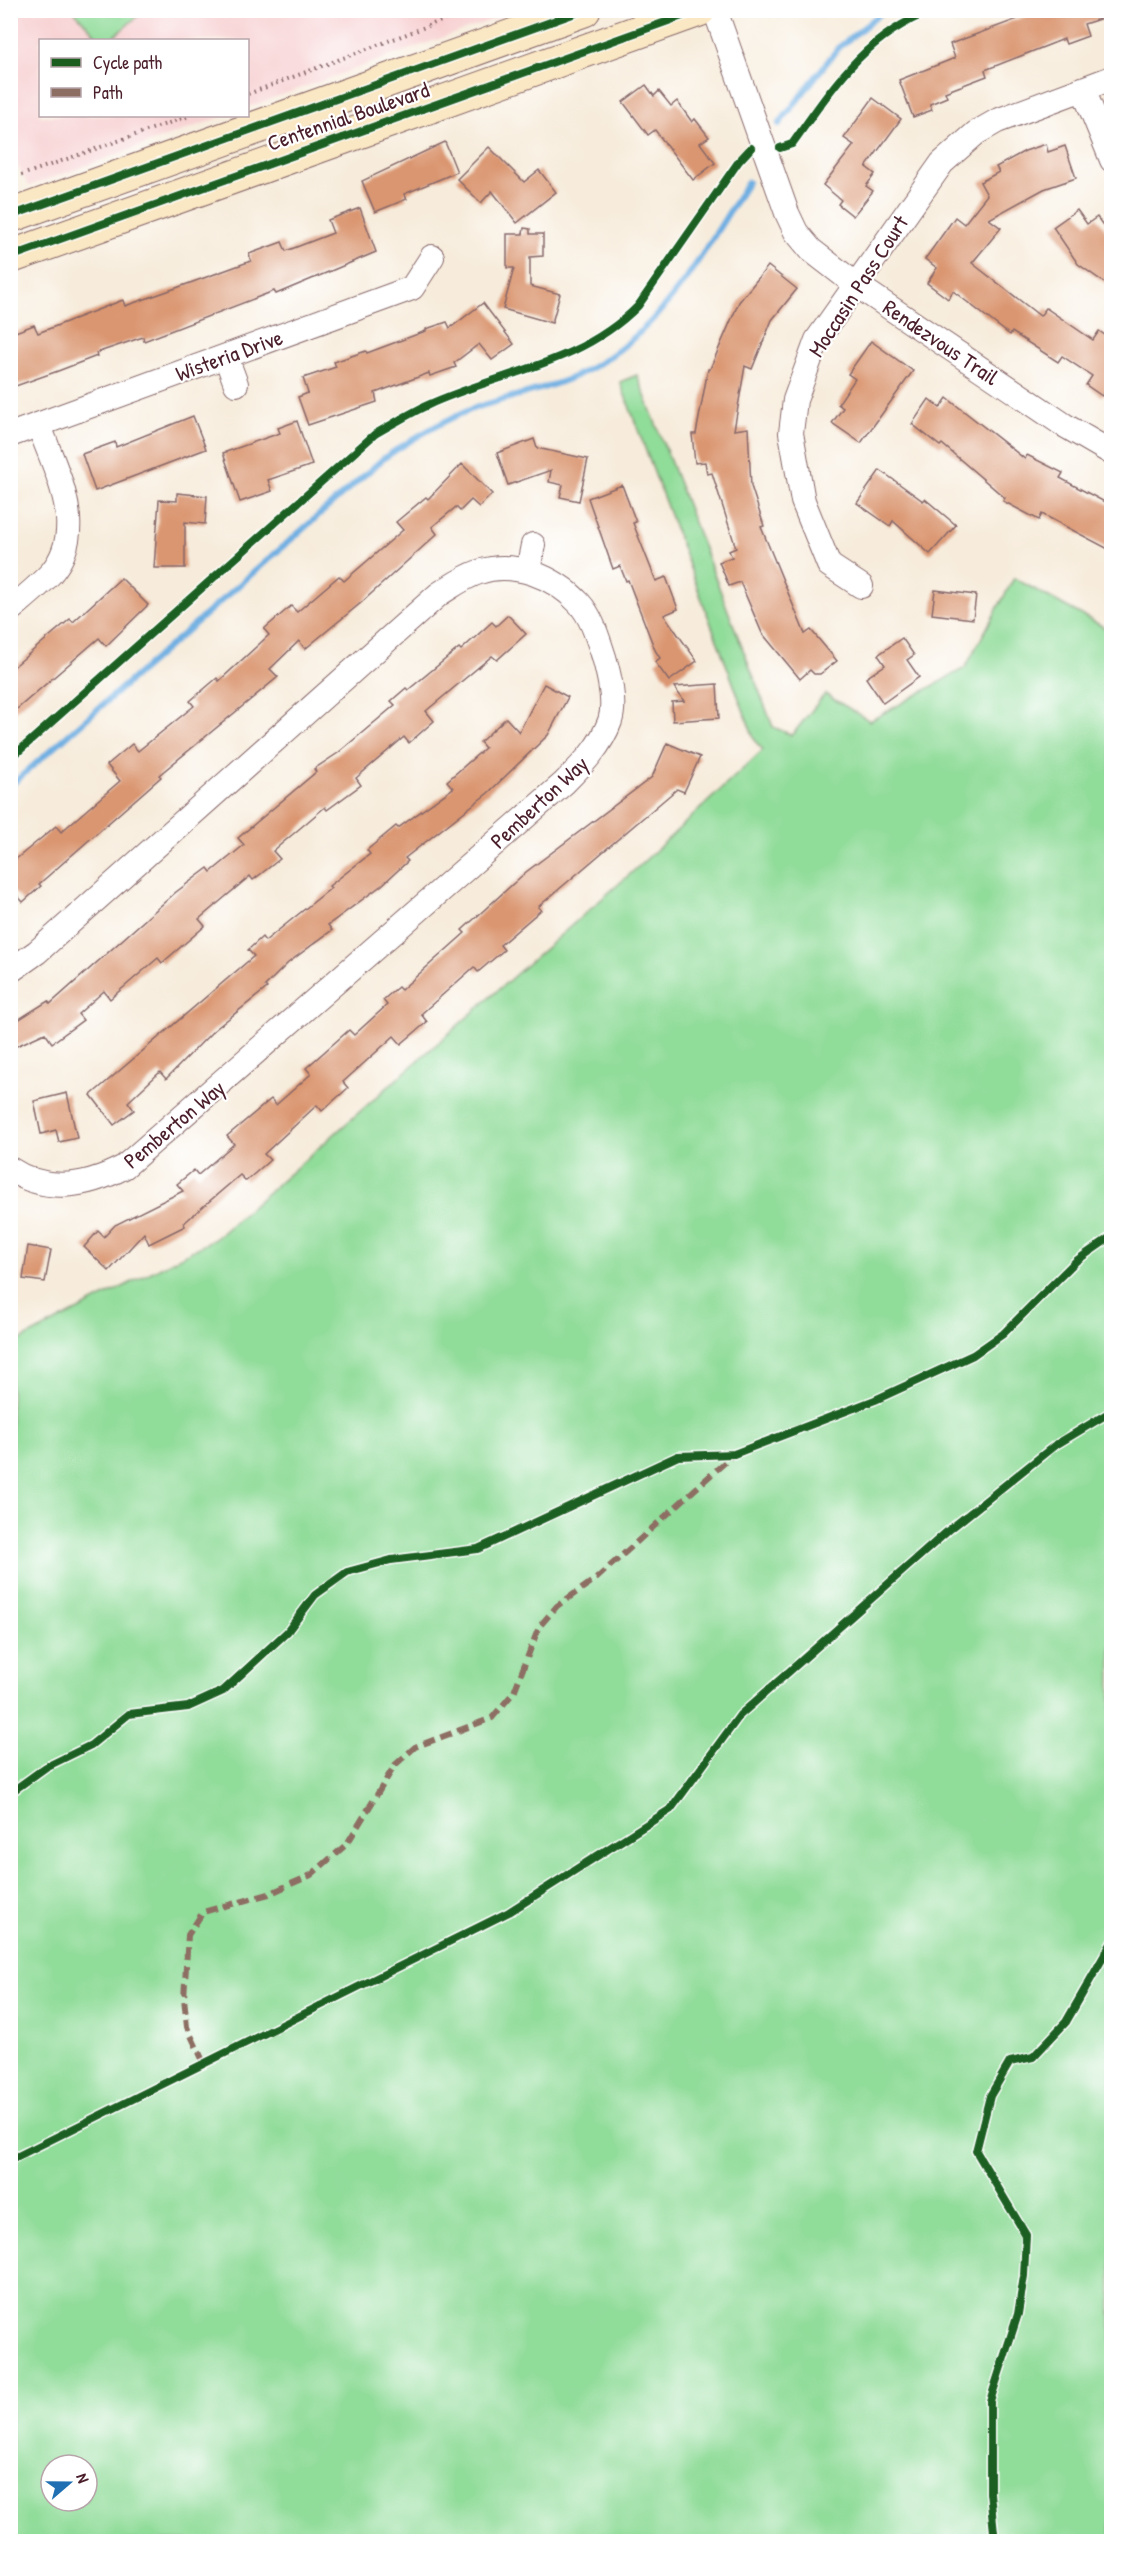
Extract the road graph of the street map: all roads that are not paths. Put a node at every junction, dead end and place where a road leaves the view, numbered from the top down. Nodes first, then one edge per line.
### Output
1 (584, 10) edge
2 (699, 10) edge
3 (715, 10) edge
4 (1112, 78) edge
5 (1083, 89) junction
6 (1112, 160) edge
7 (10, 216) edge
8 (10, 256) edge
9 (432, 257) dead end
10 (855, 284) junction
11 (226, 357) junction
12 (237, 384) dead end
13 (39, 425) junction
14 (10, 435) edge
15 (1112, 453) edge
16 (533, 545) dead end
17 (528, 570) junction
18 (861, 586) dead end
19 (10, 610) edge
20 (10, 971) edge
21 (10, 1169) edge

1 - 7 main road, Centennial Boulevard
2 - 8 main road, Centennial Boulevard
3 - 10 street, Rendezvous Trail
4 - 5 street, Moccasin Pass Court
5 - 6 street
5 - 10 street, Moccasin Pass Court
9 - 11 street, Wisteria Drive
10 - 15 street, Rendezvous Trail
10 - 18 street, Moccasin Pass Court
11 - 12 street
11 - 13 street, Wisteria Drive
13 - 14 street, Wisteria Drive
13 - 19 street
16 - 17 street
17 - 20 street, Pemberton Way
17 - 21 street, Pemberton Way

